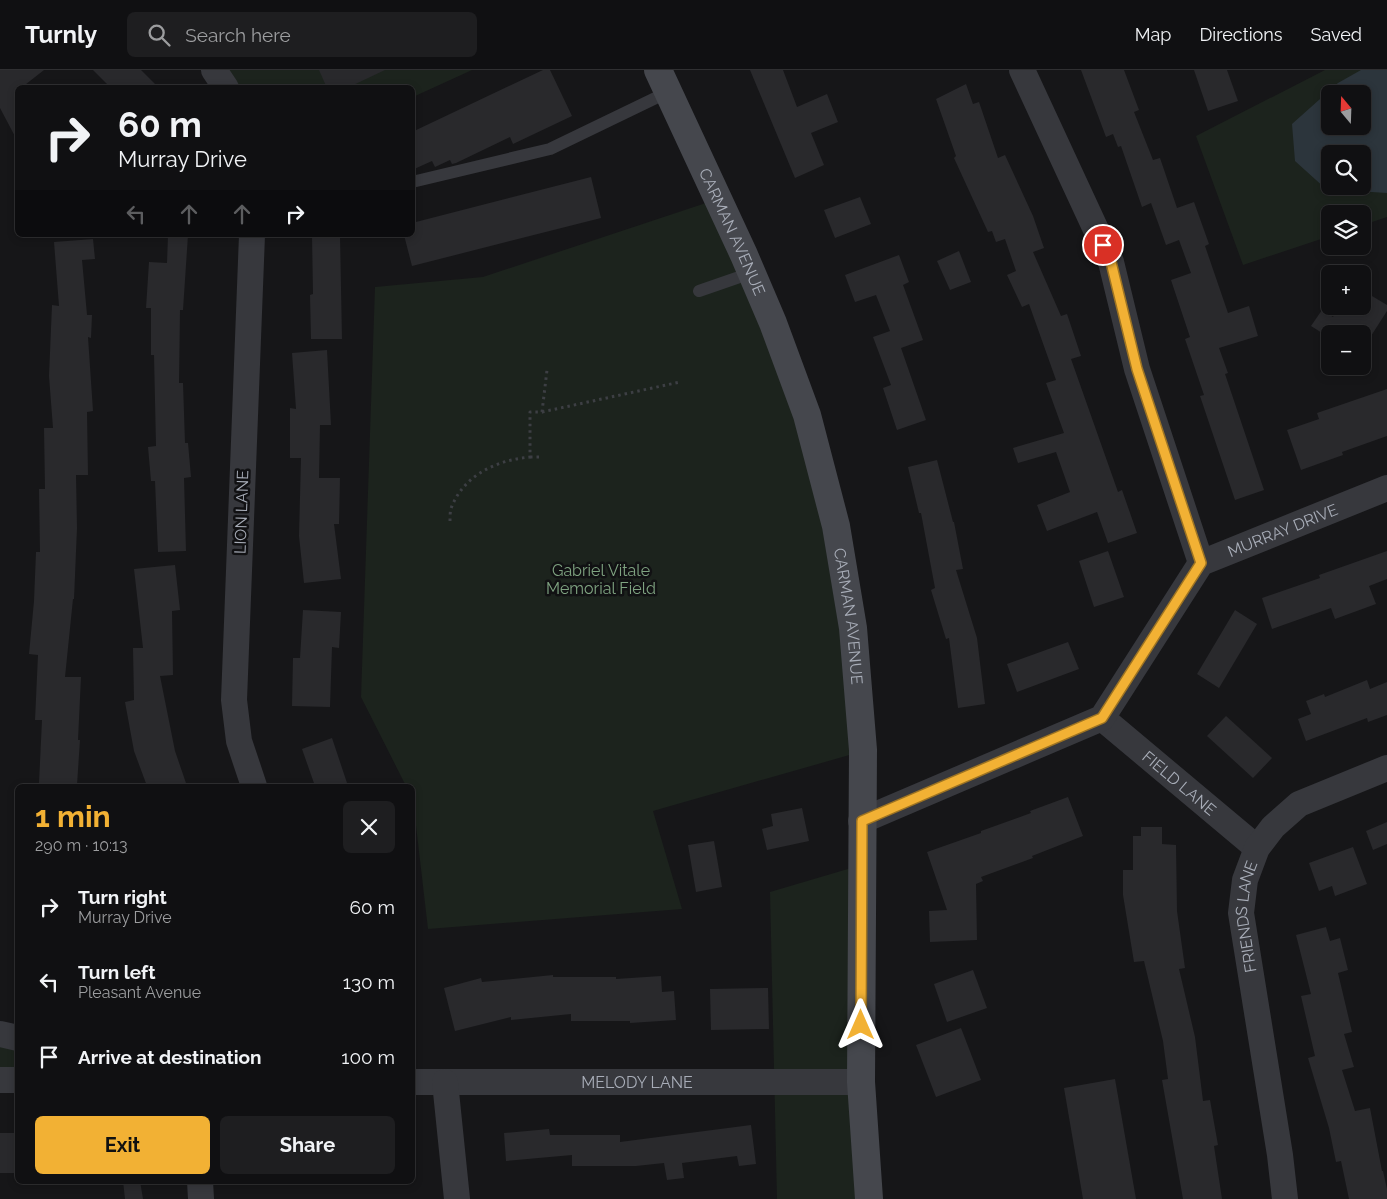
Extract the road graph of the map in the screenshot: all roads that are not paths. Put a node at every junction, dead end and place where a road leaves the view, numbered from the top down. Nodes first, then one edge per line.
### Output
1 (214, 70) edge
2 (1022, 70) edge
3 (663, 81) edge
4 (224, 85) edge
5 (415, 181) edge
6 (252, 237) edge
7 (751, 273) junction
8 (699, 291) dead end
9 (1387, 488) edge
10 (1201, 563) junction
11 (1102, 718) junction
12 (1387, 768) edge
13 (253, 784) edge
14 (862, 821) junction
15 (1257, 848) junction
16 (0, 1034) edge
17 (15, 1037) edge
18 (0, 1080) edge
19 (15, 1080) edge
20 (415, 1082) edge
21 (445, 1082) junction
22 (861, 1082) junction
23 (200, 1184) edge
24 (201, 1199) edge
25 (458, 1199) edge
26 (869, 1199) edge
27 (1285, 1199) edge

1 - 4 street
2 - 10 street
3 - 5 lane
3 - 7 main road, CARMAN AVENUE
6 - 13 street, LION LANE
7 - 8 lane
7 - 14 main road, CARMAN AVENUE
9 - 10 street, MURRAY DRIVE
10 - 11 street
11 - 14 street
11 - 15 street, FIELD LANE
12 - 15 street, FRIENDS LANE
14 - 22 main road, CARMAN AVENUE
15 - 27 street, FRIENDS LANE
16 - 17 street
18 - 19 street
20 - 21 street, MELODY LANE
21 - 22 street, MELODY LANE
21 - 25 street
22 - 26 main road, CARMAN AVENUE
23 - 24 street

